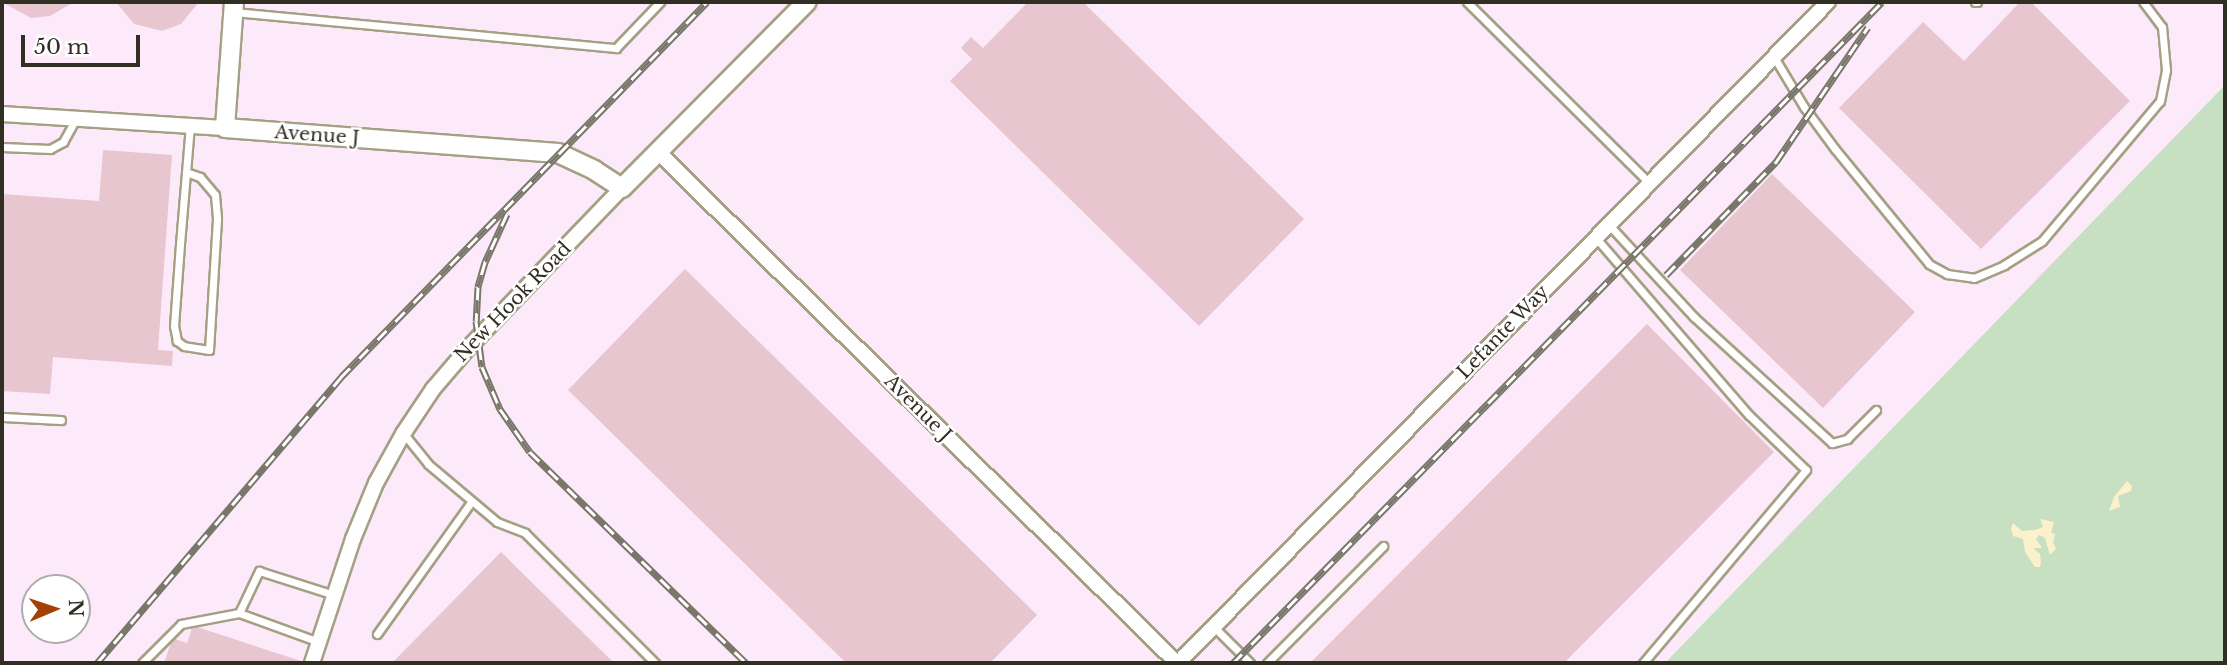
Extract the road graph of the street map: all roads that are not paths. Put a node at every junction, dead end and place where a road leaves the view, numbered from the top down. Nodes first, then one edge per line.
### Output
1 (660, 2) edge
2 (807, 2) edge
3 (1467, 2) edge
4 (1828, 2) edge
5 (2143, 2) edge
6 (234, 7) edge
7 (1774, 57) junction
8 (2, 114) edge
9 (76, 119) junction
10 (190, 126) junction
11 (225, 128) junction
12 (2, 147) edge
13 (658, 152) junction
14 (186, 172) junction
15 (1650, 183) junction
16 (622, 188) junction
17 (1609, 225) junction
18 (1596, 238) junction
19 (1876, 410) dead end
20 (2, 417) edge
21 (61, 420) dead end
22 (403, 433) junction
23 (472, 501) junction
24 (1383, 546) dead end
25 (334, 595) junction
26 (239, 613) junction
27 (1214, 627) junction
28 (377, 634) dead end
29 (319, 642) junction
30 (142, 663) edge
31 (312, 663) edge
32 (654, 663) edge
33 (1178, 663) edge
34 (1250, 663) edge
35 (1267, 663) edge
36 (1643, 663) edge

1 - 6 lane
2 - 13 street, New Hook Road
3 - 15 lane
4 - 7 street, Lefante Way
5 - 7 lane
6 - 11 street
7 - 15 street, Lefante Way
8 - 9 street, Avenue J
9 - 10 street, Avenue J
9 - 12 lane
10 - 11 street, Avenue J
10 - 14 lane
11 - 16 street, Avenue J
13 - 16 street, New Hook Road
13 - 33 street, Avenue J
14 - 14 lane
15 - 17 street, Lefante Way
16 - 22 street, New Hook Road
17 - 18 street, Lefante Way
17 - 19 lane
18 - 27 street, Lefante Way
18 - 36 lane
20 - 21 lane
22 - 23 lane
22 - 25 street, New Hook Road
23 - 28 lane
23 - 32 lane
24 - 35 lane
25 - 26 lane
25 - 29 street, New Hook Road
26 - 29 lane
26 - 30 lane
27 - 33 street, Lefante Way
27 - 34 lane
29 - 31 street, New Hook Road

